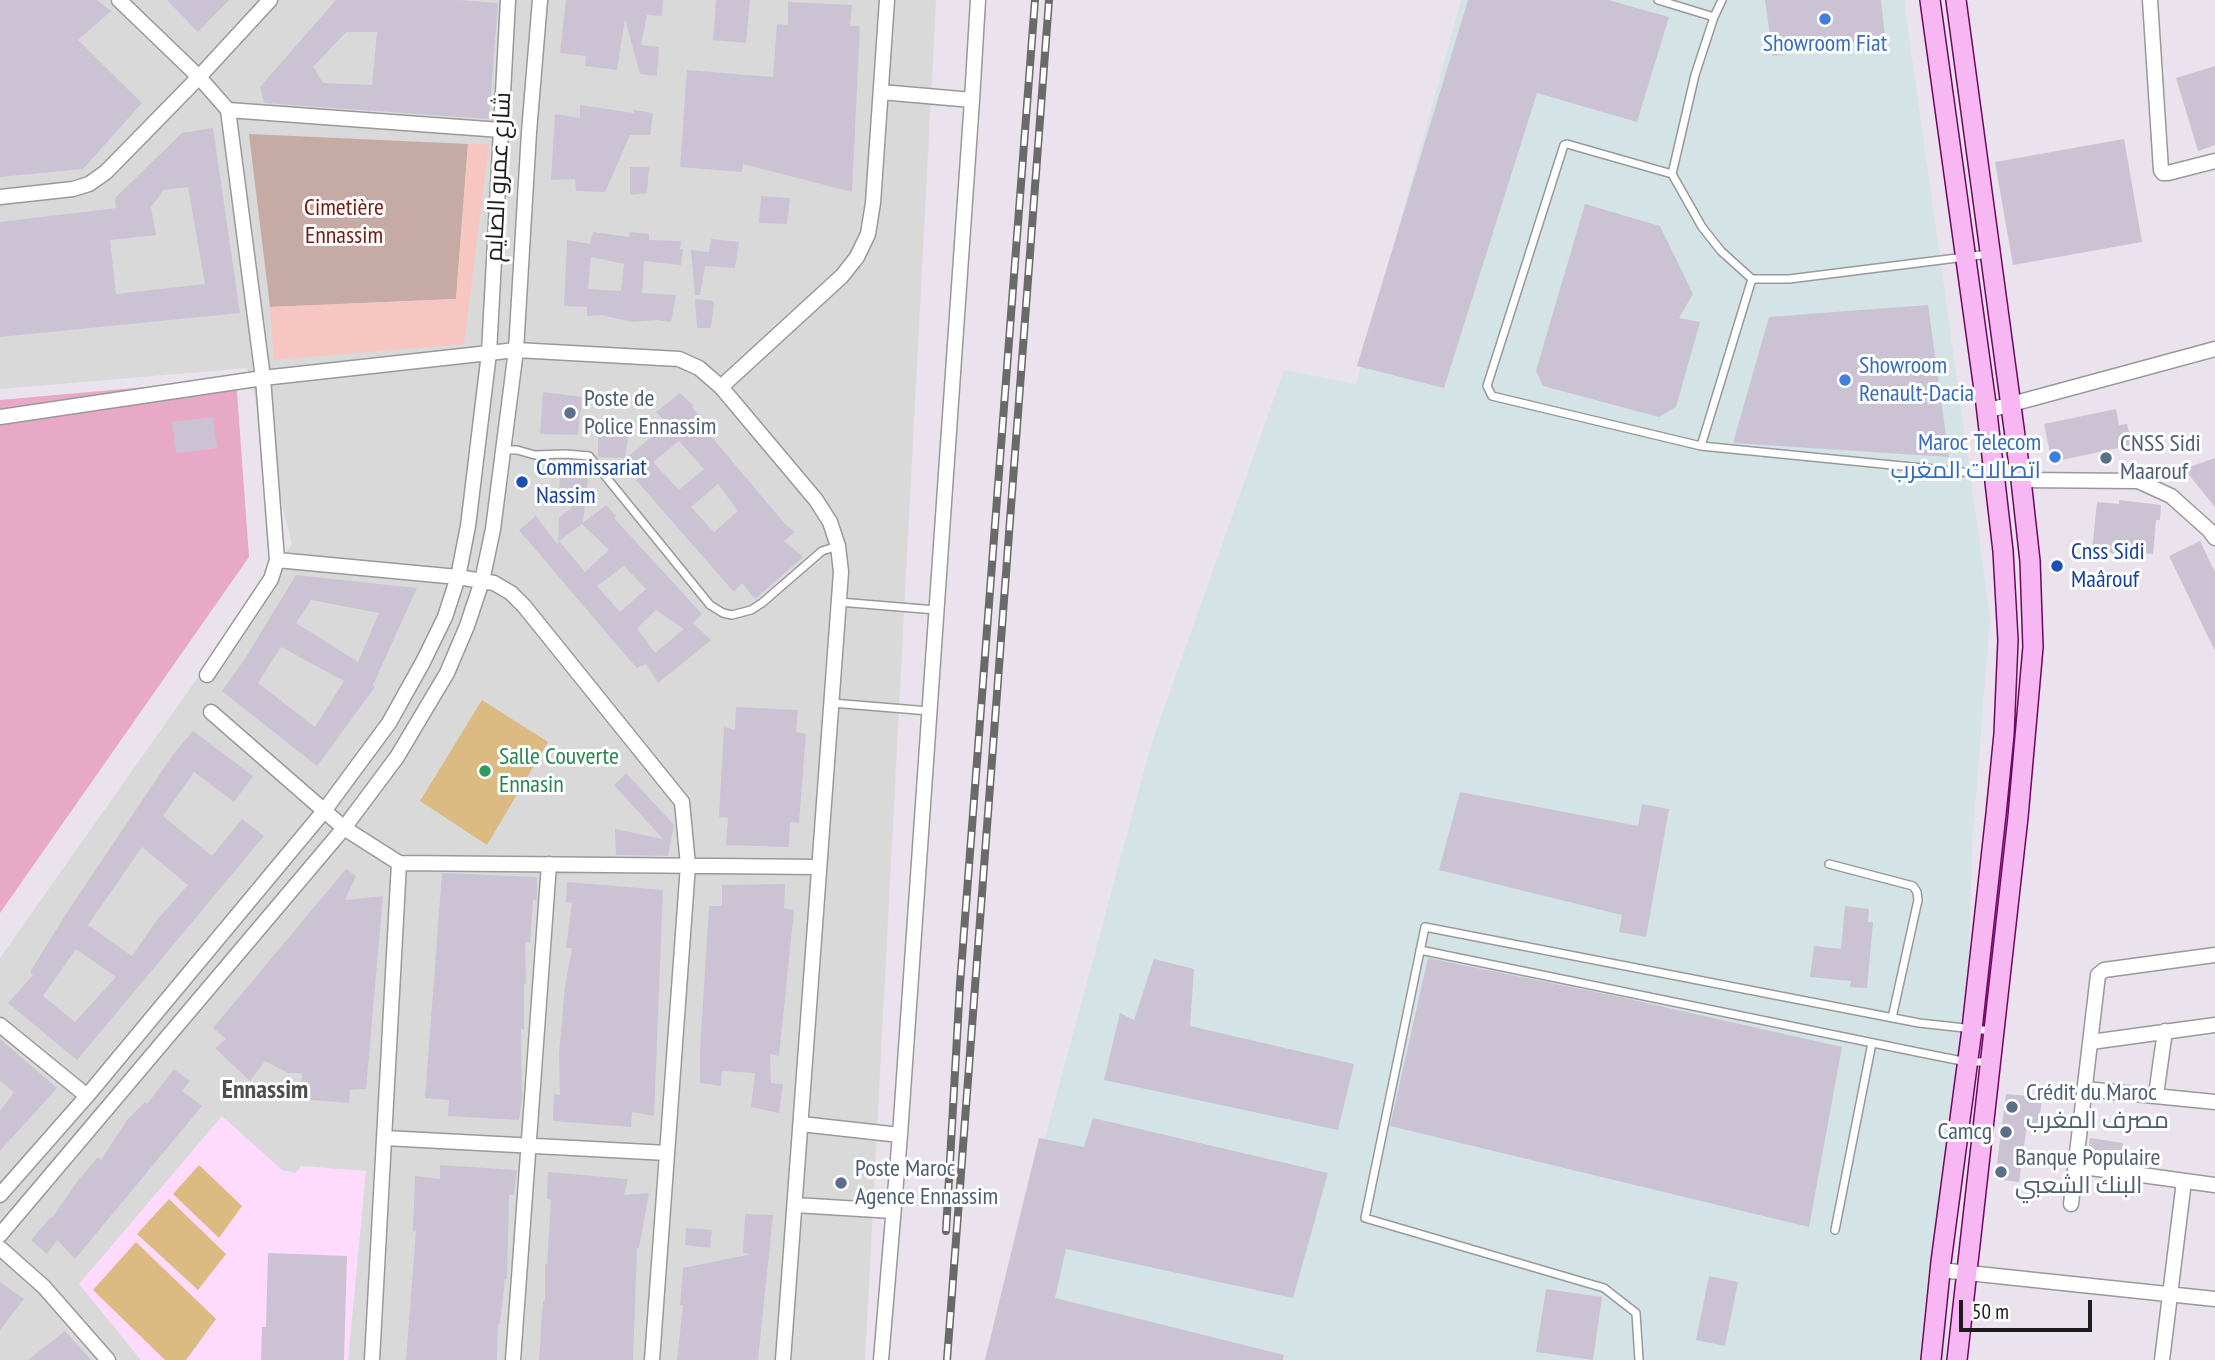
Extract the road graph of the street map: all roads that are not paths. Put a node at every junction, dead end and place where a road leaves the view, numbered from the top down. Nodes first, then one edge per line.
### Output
1 (120, 0) edge
2 (270, 0) edge
3 (509, 0) edge
4 (540, 0) edge
5 (887, 0) edge
6 (978, 0) edge
7 (1658, 0) edge
8 (1722, 0) edge
9 (1930, 0) edge
10 (1956, 0) edge
11 (2150, 0) edge
12 (1714, 16) junction
13 (199, 77) junction
14 (881, 92) junction
15 (972, 100) junction
16 (228, 110) junction
17 (501, 130) junction
18 (2215, 161) edge
19 (1672, 174) junction
20 (0, 197) edge
21 (1990, 254) junction
22 (1967, 257) junction
23 (1752, 279) junction
24 (2215, 348) edge
25 (516, 350) junction
26 (489, 353) junction
27 (263, 378) junction
28 (721, 387) junction
29 (2011, 405) junction
30 (1986, 411) junction
31 (0, 417) edge
32 (1701, 446) junction
33 (503, 450) junction
34 (1994, 475) junction
35 (2021, 480) junction
36 (2215, 538) edge
37 (838, 545) junction
38 (277, 560) junction
39 (458, 576) junction
40 (482, 581) junction
41 (839, 602) junction
42 (936, 610) junction
43 (207, 675) dead end
44 (832, 703) junction
45 (929, 711) junction
46 (211, 712) dead end
47 (324, 811) junction
48 (1996, 814) junction
49 (2018, 817) junction
50 (344, 828) junction
51 (399, 863) junction
52 (549, 864) junction
53 (1829, 864) dead end
54 (688, 865) junction
55 (819, 867) junction
56 (1420, 950) junction
57 (2215, 956) edge
58 (1892, 1018) junction
59 (0, 1025) edge
60 (2215, 1025) edge
61 (1972, 1029) junction
62 (1993, 1031) junction
63 (2165, 1031) junction
64 (2091, 1042) junction
65 (1872, 1043) junction
66 (1967, 1062) junction
67 (1991, 1062) junction
68 (2085, 1089) junction
69 (2156, 1095) junction
70 (87, 1096) junction
71 (2215, 1101) edge
72 (801, 1124) junction
73 (900, 1135) junction
74 (385, 1138) junction
75 (528, 1146) junction
76 (667, 1153) junction
77 (2076, 1166) junction
78 (2184, 1181) junction
79 (2215, 1185) edge
80 (0, 1195) edge
81 (2071, 1204) dead end
82 (794, 1205) junction
83 (893, 1211) junction
84 (1835, 1230) dead end
85 (0, 1235) edge
86 (0, 1248) edge
87 (1940, 1270) junction
88 (1968, 1273) junction
89 (2170, 1295) junction
90 (2215, 1300) edge
91 (108, 1360) edge
92 (372, 1360) edge
93 (513, 1360) edge
94 (652, 1360) edge
95 (783, 1360) edge
96 (881, 1360) edge
97 (1639, 1360) edge
98 (1931, 1360) edge
99 (1956, 1360) edge
100 (2162, 1360) edge

1 - 13 street
2 - 13 street
3 - 17 street, شارع عمرو الصايم
4 - 25 street, شارع عمرو الصايم
5 - 14 street
6 - 15 street
7 - 12 lane
8 - 12 lane
9 - 22 street
10 - 21 street
11 - 18 street
12 - 19 lane
13 - 16 street
13 - 20 street
14 - 15 street
14 - 28 street
15 - 42 street
16 - 17 street
16 - 27 street
17 - 26 street, شارع عمرو الصايم
19 - 23 lane
19 - 32 lane
21 - 22 lane
21 - 29 street
22 - 23 lane
22 - 30 street
23 - 32 lane
24 - 29 street
25 - 26 street
25 - 28 street
25 - 33 street, شارع عمرو الصايم
26 - 27 street
26 - 39 street, شارع عمرو الصايم
27 - 31 street
27 - 38 street
28 - 37 street
29 - 30 street
29 - 35 street
30 - 34 street
32 - 34 lane
33 - 37 lane
33 - 40 street, شارع عمرو الصايم
34 - 48 street
35 - 36 street
35 - 49 street
37 - 41 street
38 - 39 street
38 - 43 street
39 - 40 street
39 - 47 street, شارع عمرو الصايم
40 - 50 street, شارع عمرو الصايم
40 - 54 street
41 - 42 lane
41 - 44 street
42 - 45 street
44 - 45 lane
44 - 55 street
45 - 73 street
46 - 47 street
47 - 50 street
47 - 70 street, شارع عمرو الصايم
48 - 49 street
48 - 61 street
49 - 62 street
50 - 51 street
50 - 85 street, شارع عمرو الصايم
51 - 52 street
51 - 74 street
52 - 54 street
52 - 75 street
53 - 58 lane
54 - 55 street
54 - 76 street
55 - 72 street
56 - 58 lane
56 - 65 lane
56 - 97 lane
57 - 64 street
58 - 61 lane
59 - 70 street
60 - 63 street
61 - 62 lane
61 - 66 street
62 - 67 street
63 - 64 street
63 - 69 street
64 - 68 street
65 - 66 lane
65 - 84 lane
66 - 67 lane
66 - 87 street
67 - 88 street
68 - 69 street
68 - 77 street
69 - 71 street
70 - 80 street, شارع عمرو الصايم
72 - 73 street
72 - 82 street
73 - 83 street
74 - 75 street
74 - 92 street
75 - 76 street
75 - 93 street
76 - 94 street
77 - 78 street
77 - 81 street
78 - 79 street
78 - 89 street
82 - 83 street
82 - 95 street
83 - 96 street
86 - 91 street
87 - 88 street
87 - 98 street
88 - 89 street
88 - 99 street
89 - 90 street
89 - 100 street

